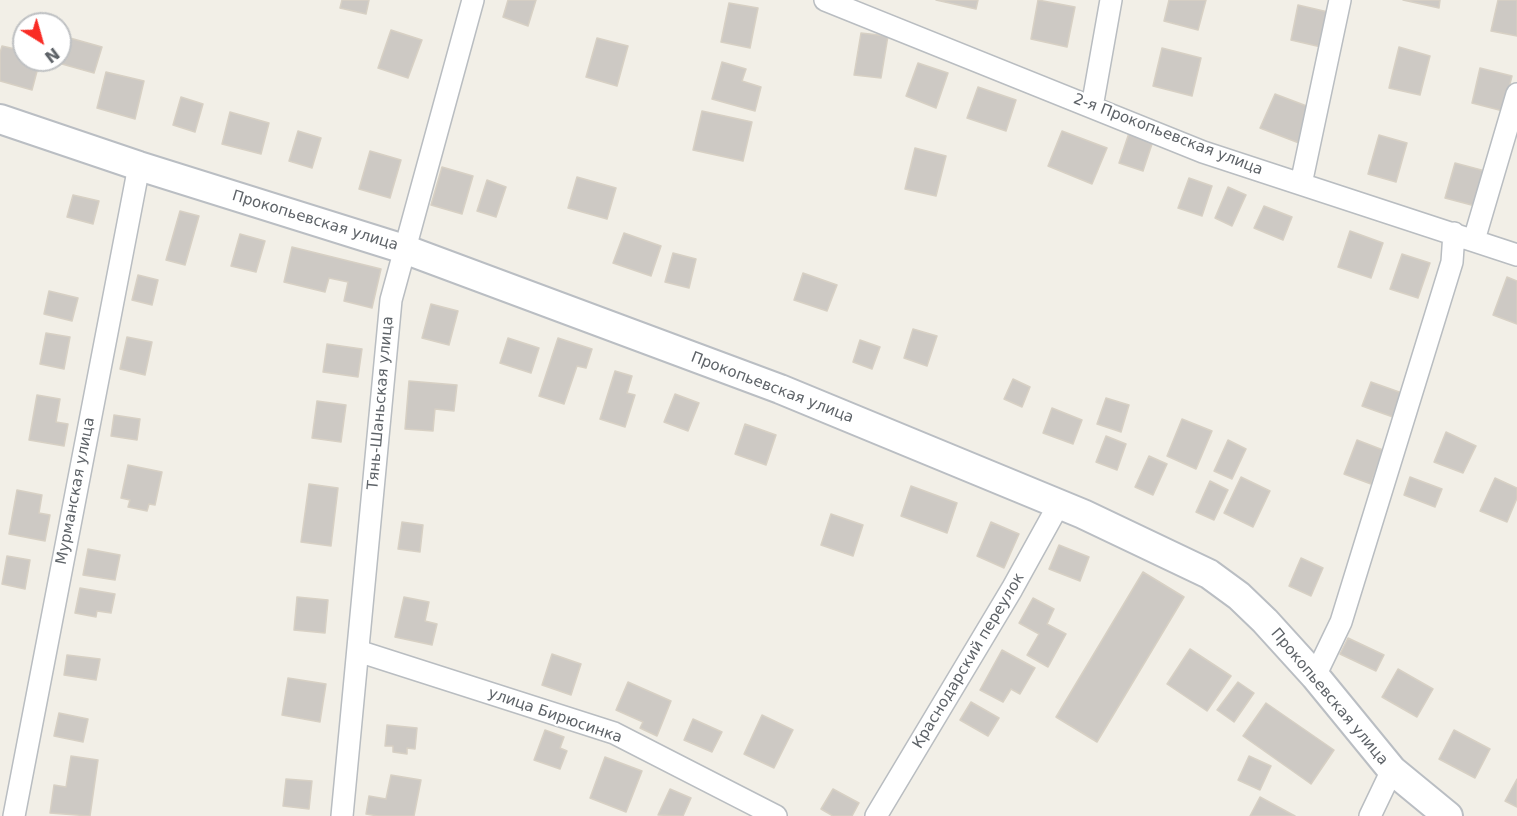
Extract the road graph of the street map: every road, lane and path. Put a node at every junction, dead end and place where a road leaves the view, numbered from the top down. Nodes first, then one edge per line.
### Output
1 (473, 0) edge
2 (825, 0) edge
3 (1111, 0) edge
4 (1341, 0) edge
5 (872, 9) edge
6 (1517, 93) edge
7 (1092, 107) junction
8 (0, 119) edge
9 (139, 166) junction
10 (1301, 184) junction
11 (1464, 236) junction
12 (404, 249) junction
13 (1517, 255) edge
14 (1059, 504) junction
15 (358, 651) junction
16 (1315, 676) junction
17 (1392, 770) junction
18 (14, 816) edge
19 (342, 816) edge
20 (776, 816) edge
21 (876, 816) edge
22 (1370, 816) edge
23 (1449, 816) edge

1 - 12 street, Тянь-Шаньская улица
2 - 5 street, 2-я Прокопьевская улица
3 - 7 street
4 - 10 street
5 - 7 street, 2-я Прокопьевская улица
6 - 11 street
7 - 10 street, 2-я Прокопьевская улица
8 - 9 main road, Прокопьевская улица
9 - 12 main road, Прокопьевская улица
9 - 18 street, Мурманская улица
10 - 11 street, 2-я Прокопьевская улица
11 - 13 street, 2-я Прокопьевская улица
11 - 16 street
12 - 14 main road, Прокопьевская улица
12 - 15 street, Тянь-Шаньская улица
14 - 16 main road, Прокопьевская улица
14 - 21 street, Краснодарский переулок
15 - 19 street, Тянь-Шаньская улица
15 - 20 street, улица Бирюсинка
16 - 17 main road, Прокопьевская улица
17 - 22 street
17 - 23 main road, Прокопьевская улица

